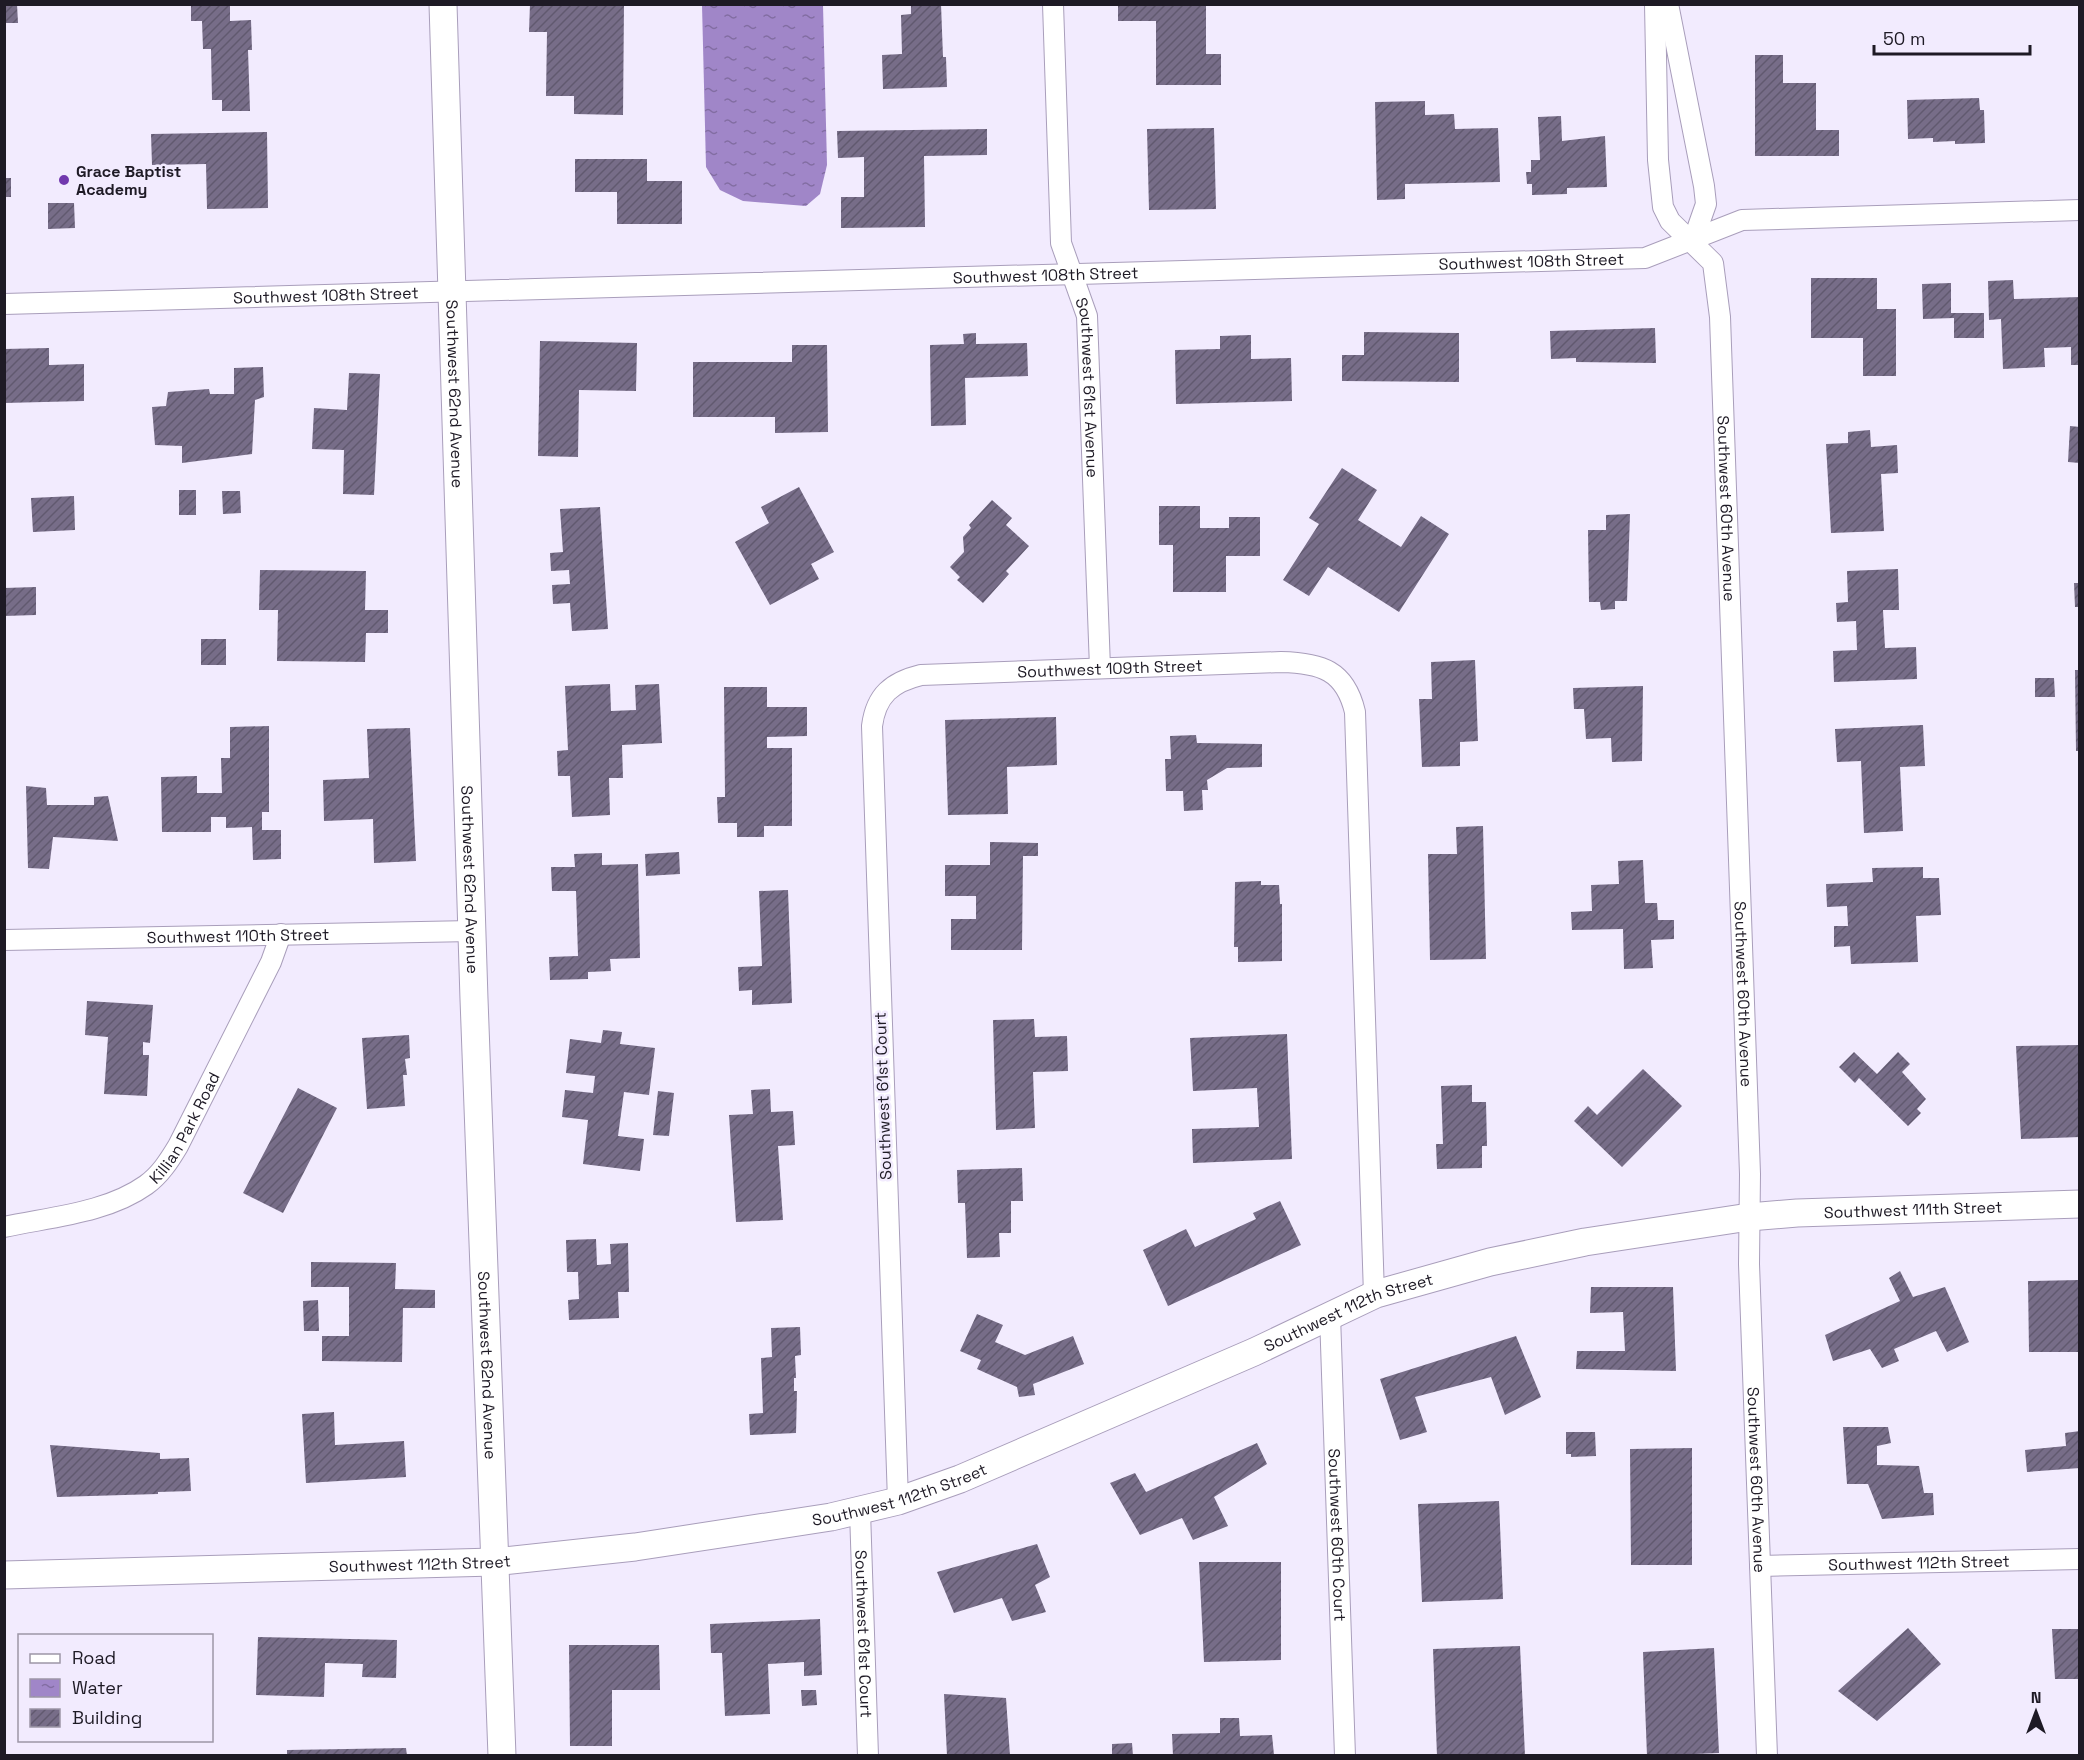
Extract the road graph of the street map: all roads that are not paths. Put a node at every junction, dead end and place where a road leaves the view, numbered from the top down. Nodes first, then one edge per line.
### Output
1 (442, 4) edge
2 (1053, 4) edge
3 (1655, 4) edge
4 (1668, 4) edge
5 (2079, 210) edge
6 (1693, 241) junction
7 (1073, 274) junction
8 (453, 291) junction
9 (4, 304) edge
10 (1100, 668) junction
11 (883, 693) joint
12 (472, 931) junction
13 (281, 934) junction
14 (4, 940) edge
15 (2079, 1204) edge
16 (1749, 1217) junction
17 (4, 1227) edge
18 (1374, 1295) junction
19 (1330, 1315) junction
20 (898, 1501) junction
21 (860, 1511) junction
22 (2079, 1559) edge
23 (494, 1562) junction
24 (1760, 1566) junction
25 (4, 1575) edge
26 (502, 1755) edge
27 (868, 1755) edge
28 (1345, 1755) edge
29 (1767, 1755) edge

1 - 8 main road, Southwest 62nd Avenue
2 - 7 street, Southwest 61st Avenue
3 - 6 street, Southwest 60th Avenue
4 - 6 street
5 - 6 street, Southwest 108th Street
6 - 7 street, Southwest 108th Street
6 - 16 street, Southwest 60th Avenue
7 - 8 street, Southwest 108th Street
7 - 10 street, Southwest 61st Avenue
8 - 9 street, Southwest 108th Street
8 - 12 main road, Southwest 62nd Avenue
10 - 11 street, Southwest 109th Street
10 - 18 street, Southwest 109th Street
11 - 20 street, Southwest 61st Court
12 - 13 street, Southwest 110th Street
12 - 23 main road, Southwest 62nd Avenue
13 - 14 street, Southwest 110th Street
13 - 17 street, Killian Park Road
15 - 16 main road, Southwest 111th Street
16 - 18 main road, Southwest 112th Street
16 - 24 street, Southwest 60th Avenue
18 - 19 main road, Southwest 112th Street
19 - 20 main road, Southwest 112th Street
19 - 28 street, Southwest 60th Court
20 - 21 main road, Southwest 112th Street
21 - 23 main road, Southwest 112th Street
21 - 27 street, Southwest 61st Court
22 - 24 street, Southwest 112th Street
23 - 25 main road, Southwest 112th Street
23 - 26 main road, Southwest 62nd Avenue
24 - 29 street, Southwest 60th Avenue

